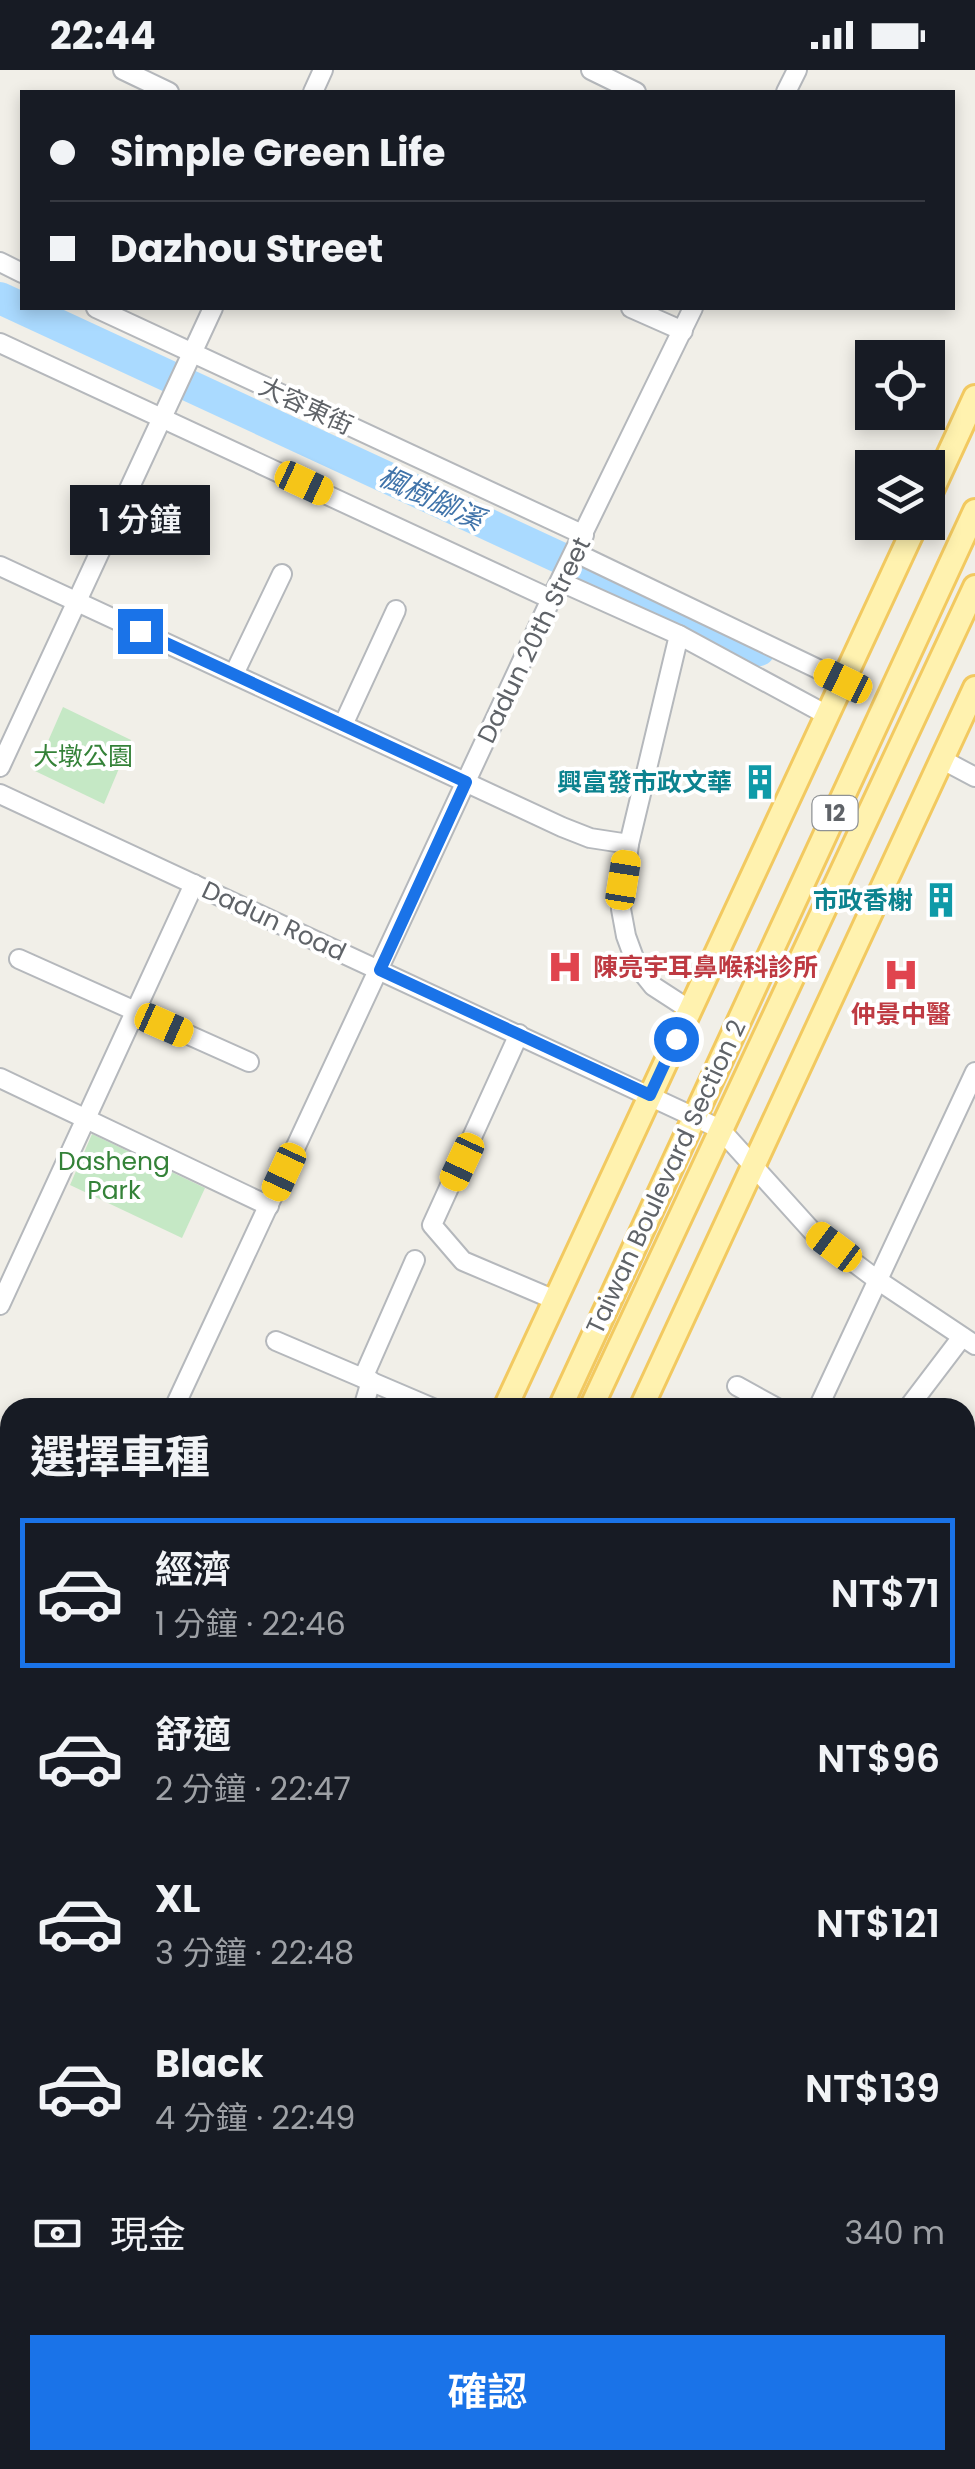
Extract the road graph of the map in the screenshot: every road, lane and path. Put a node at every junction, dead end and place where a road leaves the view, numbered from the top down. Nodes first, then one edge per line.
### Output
1 (123, 70) edge
2 (591, 70) edge
3 (165, 90) edge
4 (632, 90) edge
5 (100, 310) edge
6 (212, 310) edge
7 (636, 310) edge
8 (692, 310) edge
9 (683, 331) junction
10 (0, 343) edge
11 (192, 352) junction
12 (975, 397) edge
13 (163, 416) junction
14 (945, 462) edge
15 (975, 511) edge
16 (584, 535) junction
17 (908, 540) edge
18 (576, 553) junction
19 (0, 566) edge
20 (282, 574) dead end
21 (561, 582) junction
22 (975, 587) edge
23 (552, 600) junction
24 (77, 602) junction
25 (396, 610) dead end
26 (678, 635) junction
27 (234, 674) junction
28 (843, 681) junction
29 (975, 688) edge
30 (827, 715) junction
31 (343, 725) junction
32 (943, 760) junction
33 (0, 767) edge
34 (975, 777) edge
35 (466, 782) junction
36 (0, 794) edge
37 (629, 844) junction
38 (194, 884) junction
39 (20, 960) dead end
40 (380, 970) junction
41 (690, 1010) junction
42 (136, 1012) junction
43 (520, 1034) junction
44 (249, 1062) dead end
45 (975, 1072) edge
46 (0, 1078) edge
47 (650, 1095) junction
48 (694, 1115) junction
49 (87, 1119) junction
50 (720, 1129) junction
51 (755, 1165) junction
52 (269, 1206) junction
53 (415, 1260) dead end
54 (876, 1279) junction
55 (555, 1300) junction
56 (0, 1306) edge
57 (276, 1341) dead end
58 (969, 1341) edge
59 (366, 1379) junction
60 (736, 1386) dead end
61 (179, 1398) edge
62 (363, 1398) edge
63 (411, 1398) edge
64 (510, 1398) edge
65 (565, 1398) edge
66 (595, 1398) edge
67 (645, 1398) edge
68 (758, 1398) edge
69 (822, 1398) edge
70 (917, 1398) edge

1 - 3 street
2 - 4 street
5 - 11 street, 大容東街
6 - 11 street
7 - 9 street
8 - 9 street, Dadun 20th Street
9 - 16 street, Dadun 20th Street
10 - 13 street
11 - 13 street
11 - 16 street, 大容東街
12 - 14 main road
13 - 23 street
13 - 24 street
15 - 48 main road, Taiwan Boulevard Section 2 / 12
16 - 18 street, Dadun 20th Street
17 - 28 main road, Taiwan Boulevard Section 2 / 12
18 - 21 street, Dadun 20th Street
18 - 28 street
19 - 24 street
20 - 27 street
21 - 23 street, Dadun 20th Street
21 - 26 street
22 - 50 main road, Taiwan Boulevard Section 2 / 12
23 - 35 street, Dadun 20th Street
24 - 27 street
24 - 33 street
25 - 31 street
26 - 30 street
26 - 37 street
27 - 31 street
28 - 30 main road, Taiwan Boulevard Section 2 / 12
29 - 32 main road
30 - 41 main road, Taiwan Boulevard Section 2 / 12
31 - 35 street
32 - 34 street
32 - 51 main road
35 - 37 street
35 - 40 street, Dadun 20th Street
36 - 38 street, Dadun Road
37 - 41 street
38 - 40 street, Dadun Road
38 - 42 street
39 - 42 street
40 - 43 street, Dadun Road
40 - 52 street, Dadun 20th Street
41 - 47 main road, Taiwan Boulevard Section 2 / 12
42 - 44 street
42 - 49 street
43 - 47 street, Dadun Road
43 - 55 street
45 - 54 street
46 - 49 street
47 - 48 street, Dadun Road
47 - 55 main road, Taiwan Boulevard Section 2 / 12
48 - 50 street, Dadun Road
48 - 65 main road, Taiwan Boulevard Section 2 / 12
49 - 52 street
49 - 56 street
50 - 51 street, Dadun Road
50 - 66 main road, Taiwan Boulevard Section 2 / 12
51 - 54 street, Dadun Road
51 - 67 main road
52 - 61 street, Dadun 20th Street
53 - 59 street
54 - 58 street, Dadun Road
54 - 69 street
55 - 64 main road, Taiwan Boulevard Section 2 / 12
57 - 59 street
58 - 70 street
59 - 62 street
59 - 63 street
60 - 68 street

